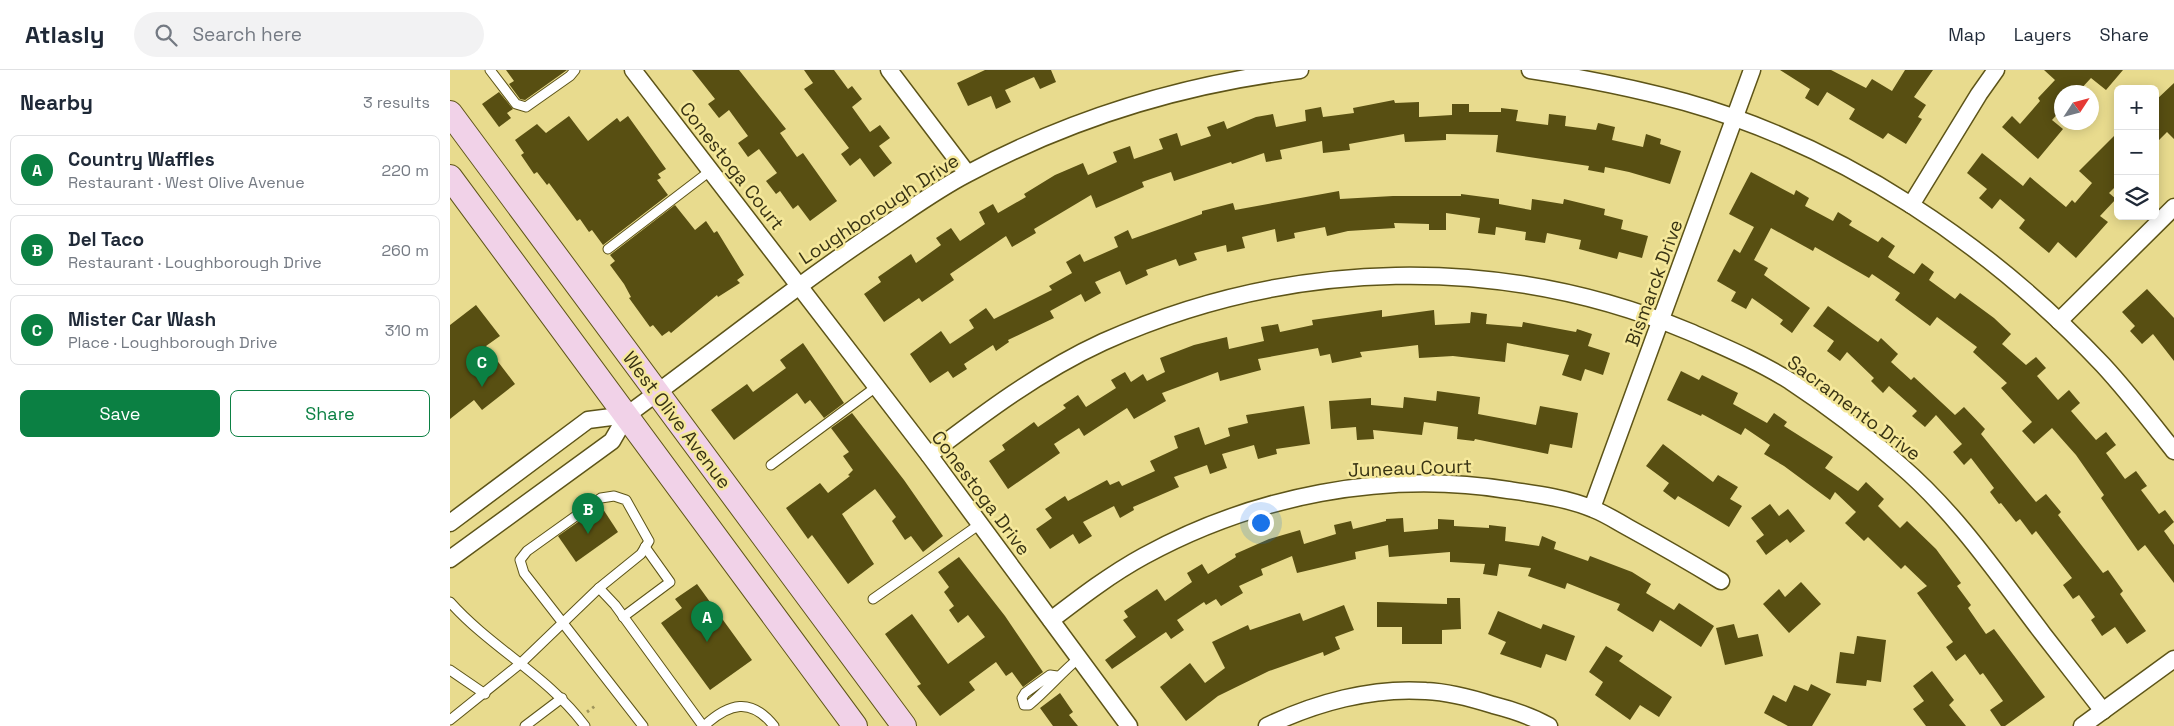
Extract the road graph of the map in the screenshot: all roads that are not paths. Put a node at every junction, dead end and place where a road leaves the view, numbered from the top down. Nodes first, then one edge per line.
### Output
1 (490, 70) edge
2 (575, 70) edge
3 (633, 70) edge
4 (889, 70) edge
5 (1300, 70) edge
6 (1530, 70) edge
7 (1752, 70) edge
8 (1996, 70) edge
9 (450, 113) edge
10 (1733, 118) junction
11 (710, 171) junction
12 (968, 173) junction
13 (450, 177) edge
14 (1911, 205) junction
15 (2174, 208) edge
16 (608, 249) dead end
17 (799, 286) junction
18 (1662, 320) junction
19 (2059, 321) junction
20 (876, 387) junction
21 (657, 392) junction
22 (626, 415) junction
23 (2174, 451) edge
24 (928, 455) junction
25 (771, 465) dead end
26 (1592, 508) junction
27 (450, 523) edge
28 (980, 524) junction
29 (645, 547) junction
30 (450, 559) edge
31 (1721, 581) dead end
32 (599, 588) junction
33 (873, 599) dead end
34 (450, 602) edge
35 (623, 616) junction
36 (1051, 620) junction
37 (563, 622) junction
38 (1079, 658) junction
39 (2174, 659) edge
40 (521, 663) junction
41 (450, 670) edge
42 (1057, 676) dead end
43 (485, 694) junction
44 (562, 698) junction
45 (2103, 711) junction
46 (450, 720) edge
47 (525, 726) edge
48 (585, 726) edge
49 (643, 726) edge
50 (703, 726) edge
51 (774, 726) edge
52 (855, 726) edge
53 (904, 726) edge
54 (1129, 726) edge
55 (1267, 726) edge
56 (1549, 726) edge
57 (2082, 726) edge

1 - 2 lane
3 - 11 street, Conestoga Court
4 - 12 street
5 - 12 street, Loughborough Drive
6 - 10 street
7 - 10 street, Bismarck Drive
8 - 14 street
9 - 21 main road, West Olive Avenue
10 - 14 street
10 - 18 street, Bismarck Drive
11 - 16 lane
11 - 17 street, Conestoga Court
12 - 17 street, Loughborough Drive
13 - 22 main road, West Olive Avenue
14 - 19 street
15 - 19 street
17 - 20 street, Conestoga Drive
17 - 21 street, Loughborough Drive
18 - 24 street, Sacramento Drive
18 - 26 street, Bismarck Drive
18 - 45 street, Sacramento Drive
19 - 23 street
20 - 24 street, Conestoga Drive
20 - 25 lane
21 - 22 street, Loughborough Drive
21 - 53 main road, West Olive Avenue
22 - 27 street, Loughborough Drive
22 - 30 street, Loughborough Drive
22 - 52 main road, West Olive Avenue
24 - 28 street, Conestoga Drive
26 - 31 street, Juneau Court
26 - 36 street, Juneau Court
28 - 33 lane
28 - 36 street, Conestoga Drive
29 - 32 lane
29 - 35 lane
29 - 37 lane
32 - 35 lane
32 - 37 lane
34 - 40 lane
35 - 50 lane
36 - 38 street, Conestoga Drive
37 - 40 lane
37 - 49 lane
38 - 42 lane
38 - 54 street, Conestoga Drive
39 - 45 street
40 - 43 lane
40 - 44 lane
41 - 43 lane
43 - 46 lane
44 - 47 lane
44 - 48 lane
45 - 57 street
50 - 51 lane
55 - 56 street

